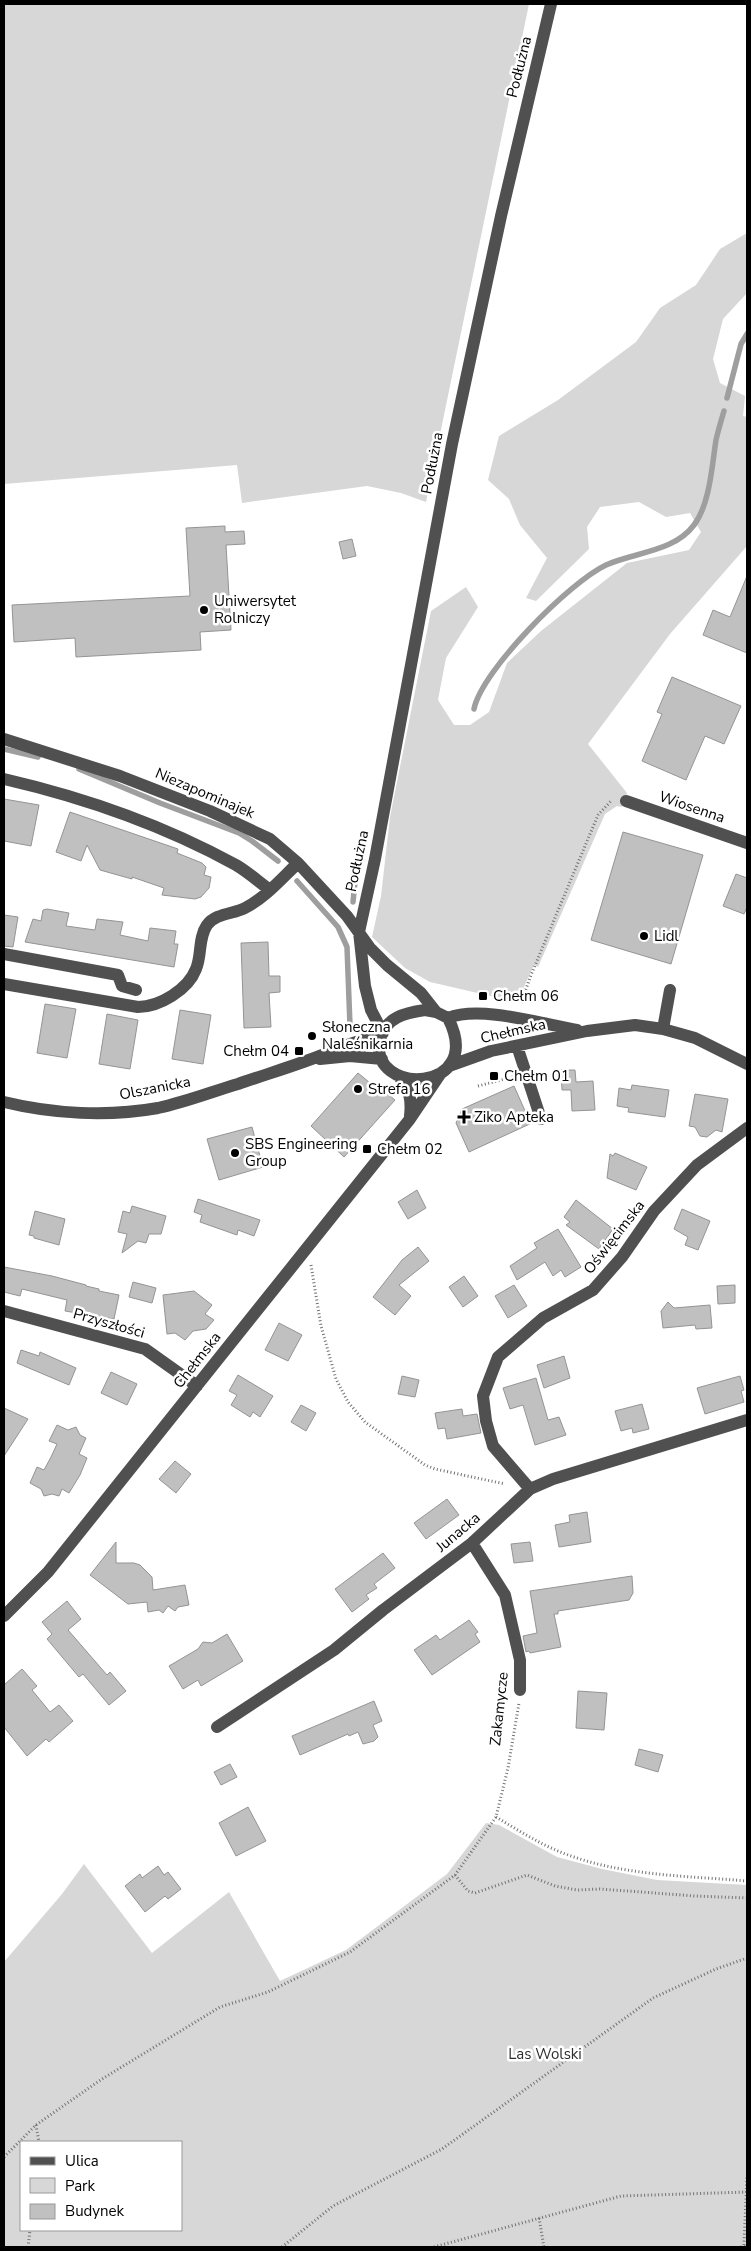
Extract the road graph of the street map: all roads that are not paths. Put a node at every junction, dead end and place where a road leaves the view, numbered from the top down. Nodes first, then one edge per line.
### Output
1 (551, 4) edge
2 (4, 740) edge
3 (4, 779) edge
4 (626, 801) road end
5 (747, 843) edge
6 (298, 863) junction
7 (270, 890) junction
8 (359, 932) junction
9 (4, 954) edge
10 (4, 984) edge
11 (136, 990) dead end
12 (670, 990) dead end
13 (436, 1012) junction
14 (448, 1018) junction
15 (663, 1029) junction
16 (587, 1031) junction
17 (382, 1034) junction
18 (516, 1046) junction
19 (382, 1059) junction
20 (308, 1061) junction
21 (747, 1064) edge
22 (445, 1070) junction
23 (398, 1075) junction
24 (4, 1102) edge
25 (410, 1119) junction
26 (541, 1119) dead end
27 (747, 1128) edge
28 (4, 1311) edge
29 (197, 1386) junction
30 (747, 1420) edge
31 (530, 1489) junction
32 (472, 1543) junction
33 (4, 1616) edge
34 (520, 1690) road end
35 (217, 1727) dead end

1 - 8 street, Podłużna
2 - 6 street, Niezapominajek
3 - 7 street
4 - 5 street, Wiosenna
6 - 7 street
6 - 8 street, Niezapominajek
7 - 10 street
8 - 13 street
8 - 17 street, Podłużna
9 - 11 street
12 - 15 street
13 - 14 street
13 - 17 street
14 - 16 street, Chełmska
14 - 22 street
15 - 16 street, Chełmska
15 - 21 street, Chełmska
16 - 18 street, Chełmska
17 - 19 street
17 - 20 street, Olszanicka
18 - 22 street, Chełmska
18 - 26 street
19 - 20 street, Olszanicka
19 - 23 street
20 - 24 street, Olszanicka
22 - 23 street
22 - 25 street, Chełmska
23 - 25 street
25 - 29 street, Chełmska
27 - 31 street, Oświęcimska
28 - 29 street, Przyszłości
29 - 33 street, Chełmska
30 - 31 street, Junacka
31 - 32 street, Junacka
32 - 34 street, Zakamycze
32 - 35 street, Junacka

